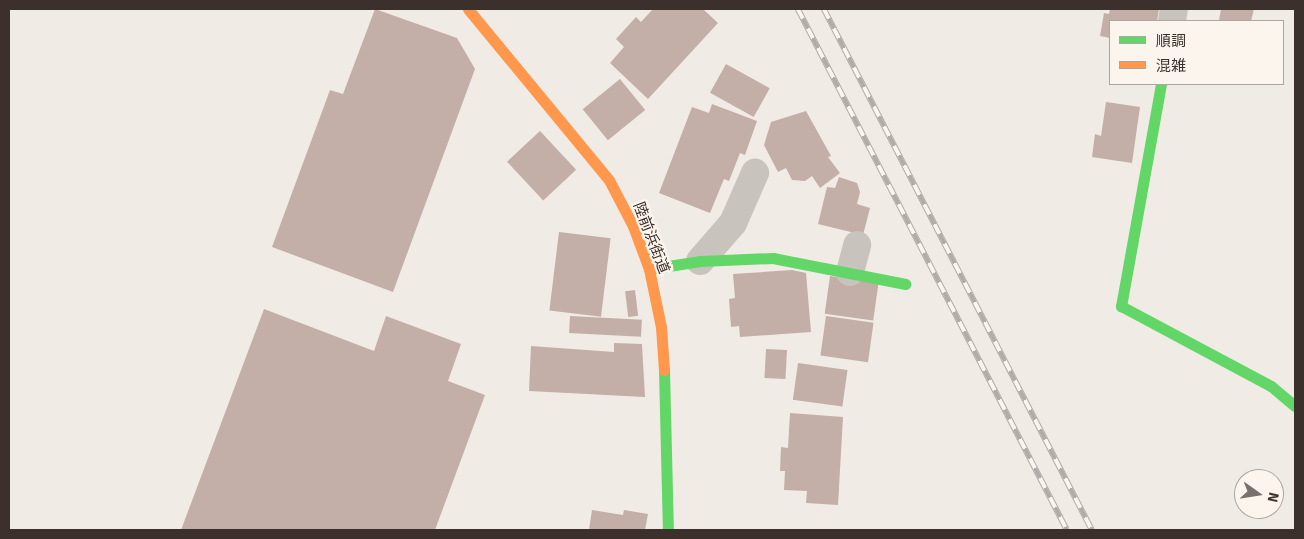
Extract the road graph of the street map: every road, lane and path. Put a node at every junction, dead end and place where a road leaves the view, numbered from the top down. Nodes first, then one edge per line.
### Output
1 (468, 9) edge
2 (1160, 85) edge
3 (755, 173) dead end
4 (700, 261) junction
5 (649, 269) junction
6 (905, 284) dead end
7 (1295, 406) edge
8 (668, 530) edge

1 - 5 street, 陸前浜街道
2 - 7 street
3 - 4 street
4 - 5 street
4 - 6 street
5 - 8 street, 陸前浜街道

